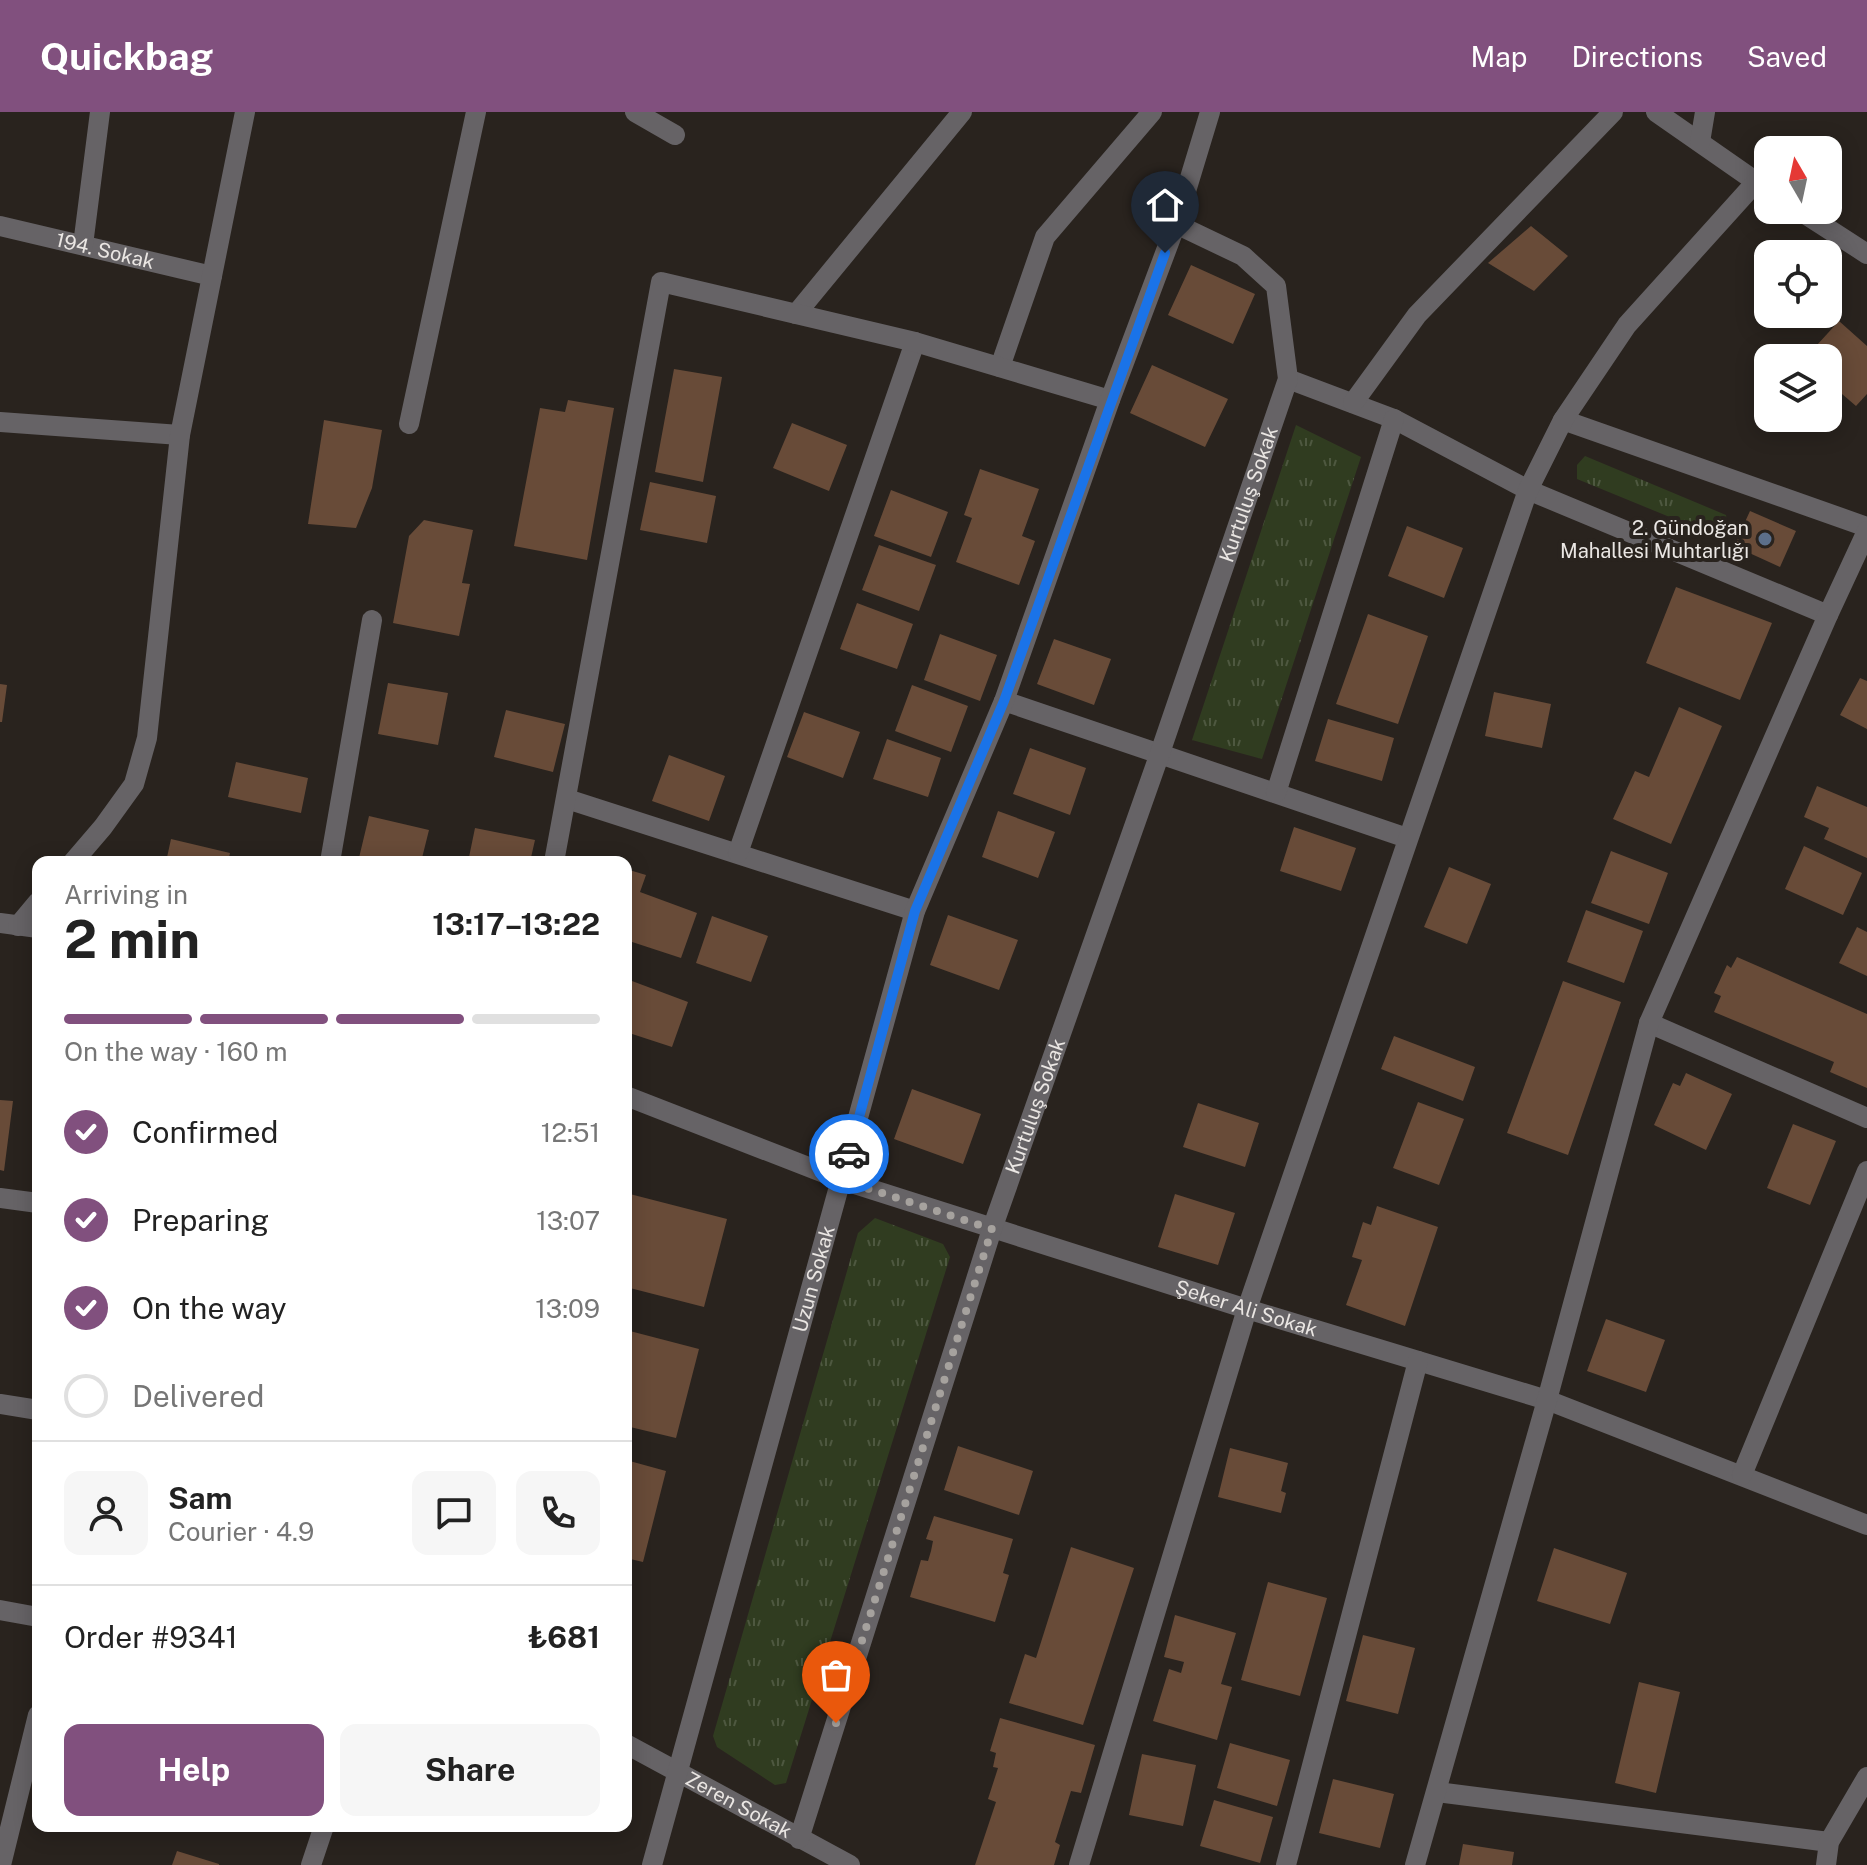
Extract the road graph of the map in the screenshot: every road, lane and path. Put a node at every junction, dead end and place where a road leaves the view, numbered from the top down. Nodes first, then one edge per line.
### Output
1 (100, 112) edge
2 (245, 112) edge
3 (476, 112) edge
4 (635, 112) edge
5 (962, 112) edge
6 (1152, 112) edge
7 (1210, 112) edge
8 (1613, 112) edge
9 (1656, 112) edge
10 (1705, 112) edge
11 (675, 135) dead end
12 (1700, 142) junction
13 (1754, 180) edge
14 (1754, 194) edge
15 (1176, 224) junction
16 (1821, 224) edge
17 (0, 226) edge
18 (83, 245) junction
19 (1867, 254) edge
20 (212, 276) junction
21 (796, 314) junction
22 (915, 342) junction
23 (1000, 367) junction
24 (1288, 379) junction
25 (1110, 400) junction
26 (1353, 403) junction
27 (1394, 419) junction
28 (1563, 420) junction
29 (0, 422) edge
30 (409, 424) dead end
31 (180, 435) junction
32 (1528, 490) junction
33 (1867, 529) edge
34 (1828, 615) junction
35 (372, 620) dead end
36 (1004, 701) junction
37 (1160, 753) junction
38 (1276, 793) junction
39 (567, 799) junction
40 (1407, 838) junction
41 (738, 853) junction
42 (78, 856) edge
43 (331, 856) edge
44 (555, 856) edge
45 (32, 910) edge
46 (915, 911) junction
47 (19, 926) edge
48 (1649, 1023) junction
49 (632, 1098) edge
50 (1867, 1118) edge
51 (1867, 1171) edge
52 (842, 1180) junction
53 (0, 1198) edge
54 (32, 1202) edge
55 (992, 1229) junction
56 (1247, 1309) junction
57 (1418, 1361) junction
58 (1547, 1400) junction
59 (0, 1404) edge
60 (32, 1409) edge
61 (1742, 1475) junction
62 (1867, 1525) edge
63 (0, 1610) edge
64 (32, 1616) edge
65 (32, 1739) edge
66 (632, 1747) edge
67 (676, 1770) junction
68 (1867, 1777) edge
69 (1437, 1792) junction
70 (322, 1832) edge
71 (799, 1839) junction
72 (1829, 1842) junction
73 (1, 1865) edge
74 (311, 1865) edge
75 (652, 1865) edge
76 (850, 1865) edge
77 (1079, 1865) edge
78 (1286, 1865) edge
79 (1415, 1865) edge
80 (1826, 1865) edge

1 - 18 street
2 - 20 street
3 - 30 street
4 - 11 street
5 - 21 street
6 - 23 street
7 - 15 street, Uzun Sokak
8 - 26 street
9 - 12 street
10 - 12 street
12 - 13 street
14 - 28 street
15 - 24 street
15 - 25 street, Uzun Sokak
16 - 19 street
17 - 18 street, 194. Sokak
18 - 20 street, 194. Sokak
20 - 31 street
21 - 22 street
21 - 39 street
22 - 23 street
22 - 41 street
23 - 25 street
24 - 26 street
24 - 37 street, Kurtuluş Sokak
25 - 36 street, Uzun Sokak
26 - 27 street
27 - 32 street
27 - 38 street
28 - 32 street
28 - 33 street
29 - 31 street
31 - 42 street
32 - 34 street
32 - 40 street
33 - 34 street
34 - 48 street
35 - 43 street
36 - 37 street
36 - 46 street, Uzun Sokak
37 - 38 street
37 - 55 street, Kurtuluş Sokak
38 - 40 street
39 - 41 street
39 - 44 street
40 - 56 street
41 - 46 street
45 - 47 street
46 - 52 street, Uzun Sokak
48 - 50 street
48 - 58 street
49 - 52 street, Şeker Ali Sokak
51 - 61 street
52 - 55 street, Şeker Ali Sokak
52 - 67 street, Uzun Sokak
53 - 54 street
55 - 56 street, Şeker Ali Sokak
55 - 71 street, Kurtuluş Sokak
56 - 57 street, Şeker Ali Sokak
56 - 77 street
57 - 58 street, Şeker Ali Sokak
57 - 78 street
58 - 61 street, Şeker Ali Sokak
58 - 69 street
59 - 60 street
61 - 62 street, Şeker Ali Sokak
63 - 64 street
65 - 73 street
66 - 67 street, Zeren Sokak
67 - 71 street, Zeren Sokak
67 - 75 street, Uzun Sokak
68 - 72 street
69 - 72 street
69 - 79 street
70 - 74 street
71 - 76 street, Zeren Sokak
72 - 80 street

